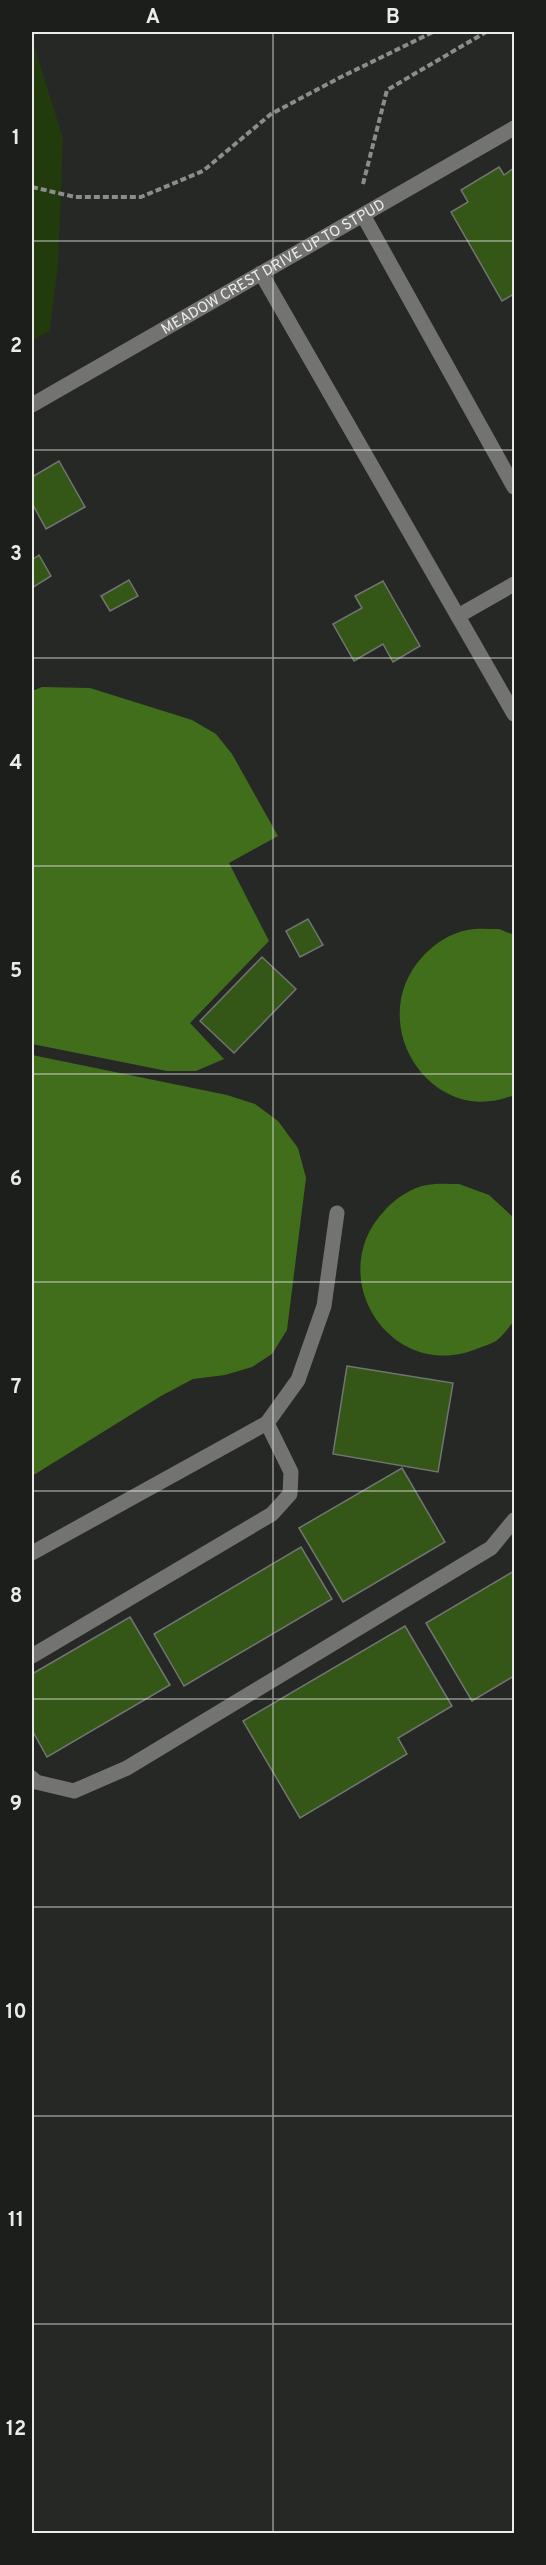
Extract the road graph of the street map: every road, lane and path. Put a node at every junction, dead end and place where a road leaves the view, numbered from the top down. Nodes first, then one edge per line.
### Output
1 (433, 32) edge
2 (486, 32) edge
3 (514, 129) edge
4 (32, 187) edge
5 (358, 218) junction
6 (261, 273) junction
7 (32, 405) edge
8 (514, 487) edge
9 (514, 584) edge
10 (458, 616) junction
11 (514, 714) edge
12 (337, 1213) dead end
13 (267, 1423) junction
14 (514, 1520) edge
15 (32, 1552) edge
16 (32, 1656) edge
17 (32, 1778) edge

1 - 4 path
2 - 5 path
3 - 5 street, MEADOW CREST DRIVE UP TO STPUD
5 - 6 street, MEADOW CREST DRIVE UP TO STPUD
5 - 8 street
6 - 7 street, MEADOW CREST DRIVE UP TO STPUD
6 - 10 street
9 - 10 street
10 - 11 street
12 - 13 street
13 - 15 street
13 - 16 street
14 - 17 street

